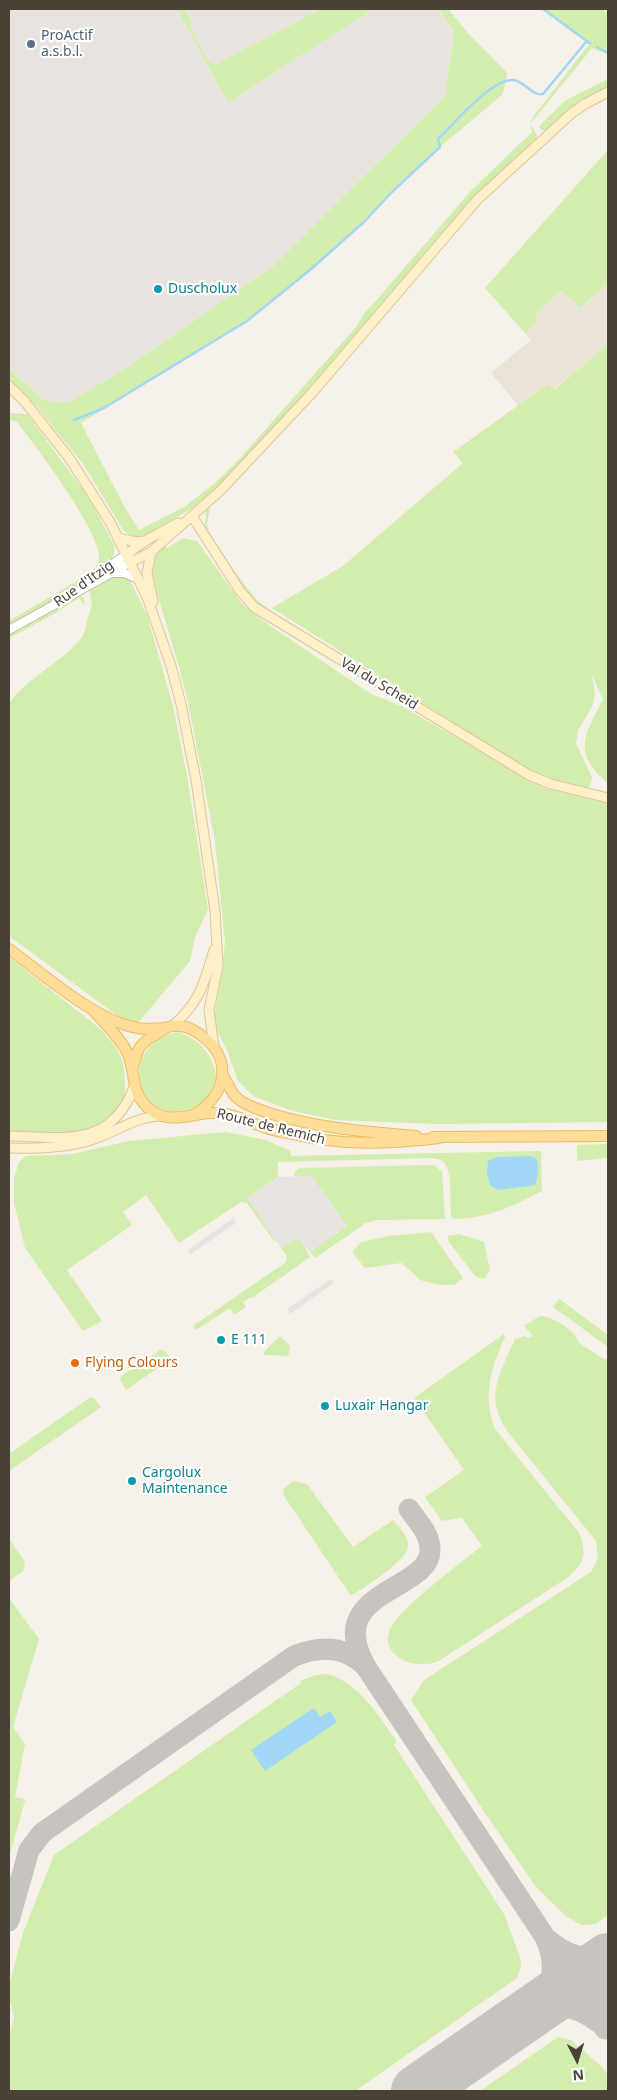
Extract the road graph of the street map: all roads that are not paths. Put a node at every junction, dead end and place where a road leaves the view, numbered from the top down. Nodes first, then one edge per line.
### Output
1 (608, 92) edge
2 (9, 386) edge
3 (192, 516) junction
4 (119, 538) junction
5 (145, 541) junction
6 (151, 552) junction
7 (129, 558) junction
8 (109, 574) junction
9 (139, 579) junction
10 (42, 613) junction
11 (159, 627) junction
12 (9, 630) edge
13 (608, 798) edge
14 (216, 942) junction
15 (9, 949) edge
16 (93, 1010) junction
17 (169, 1027) junction
18 (214, 1048) junction
19 (132, 1070) junction
20 (223, 1075) junction
21 (134, 1087) junction
22 (162, 1116) junction
23 (192, 1116) junction
24 (9, 1136) edge
25 (82, 1136) junction
26 (608, 1136) edge
27 (439, 1138) junction
28 (11, 1148) edge

1 - 3 main road
2 - 4 main road
3 - 5 main road
3 - 6 main road
3 - 13 main road, Val du Scheid
4 - 5 main road
4 - 7 main road
5 - 7 main road
6 - 7 main road
6 - 11 main road
7 - 8 street, Rue d'Itzig
7 - 9 main road
7 - 10 street, Rue d'Itzig
8 - 9 street
8 - 10 street, Rue d'Itzig
9 - 11 main road
10 - 12 street, Rue d'Itzig
11 - 14 main road
14 - 17 main road
14 - 18 main road
15 - 16 main road
16 - 17 main road
16 - 19 main road
17 - 18 main road
17 - 19 main road
18 - 20 main road
19 - 21 main road
20 - 23 main road
20 - 27 main road, Route de Remich
21 - 22 main road
21 - 25 main road
22 - 23 main road
22 - 28 main road
23 - 27 main road, Route de Remich
24 - 25 main road
25 - 28 main road
26 - 27 main road, Route de Remich

